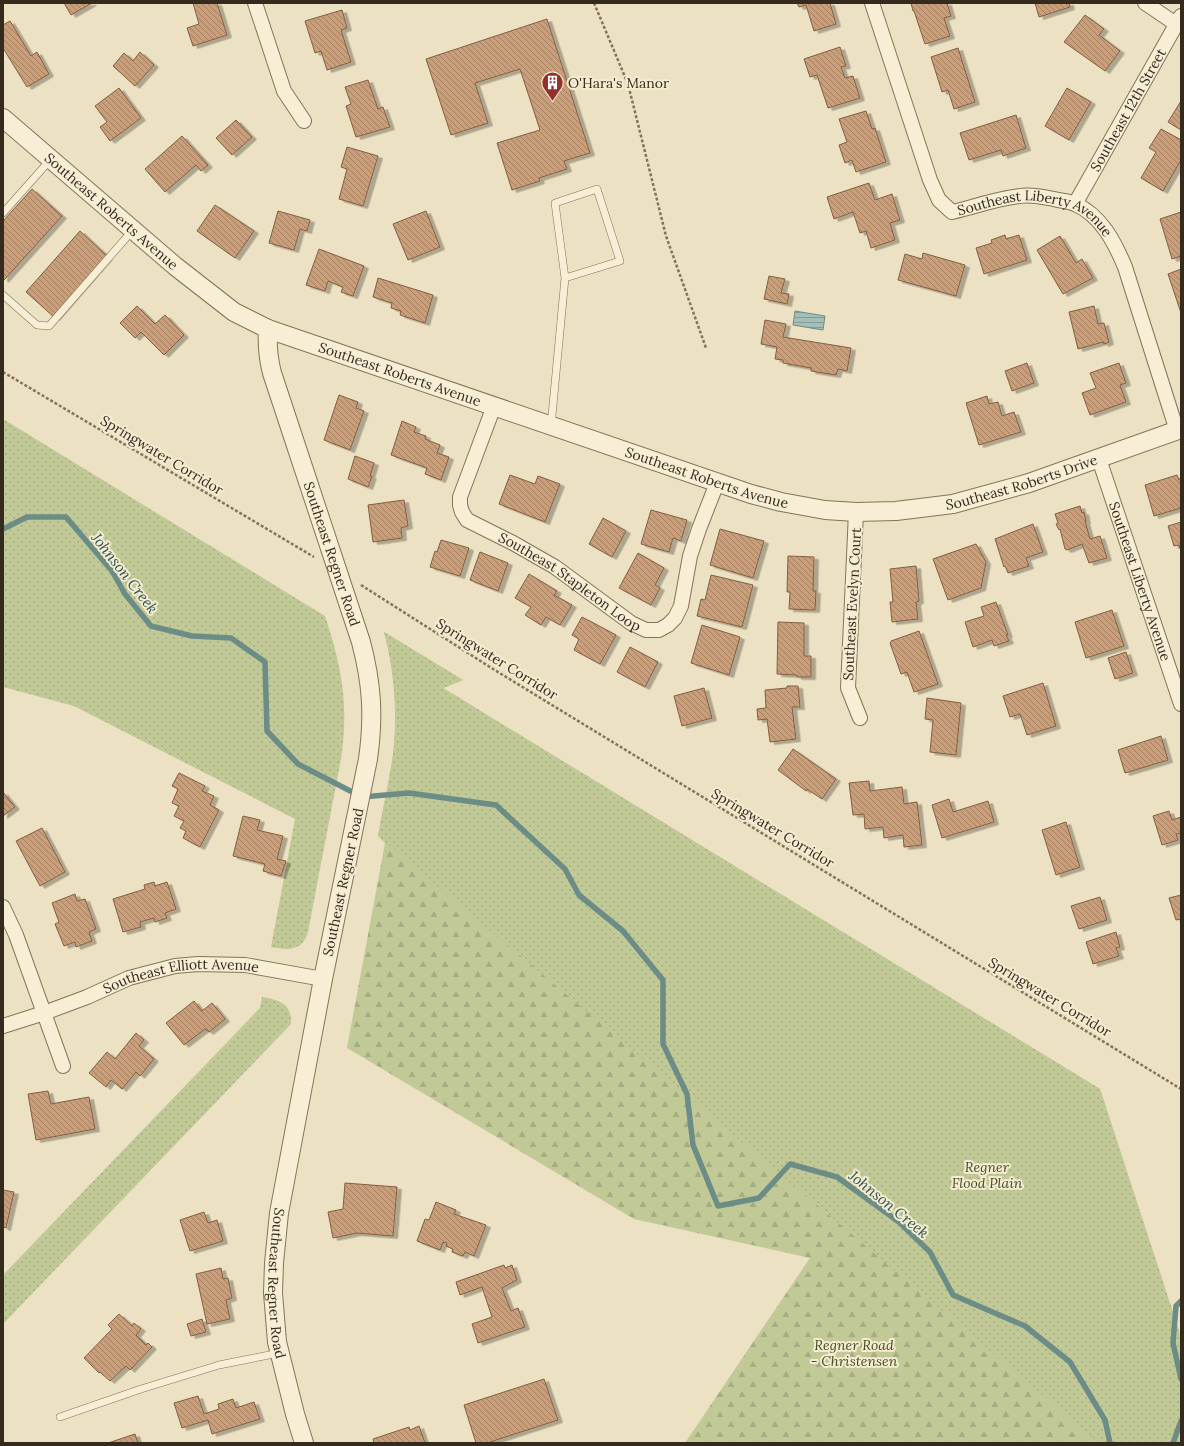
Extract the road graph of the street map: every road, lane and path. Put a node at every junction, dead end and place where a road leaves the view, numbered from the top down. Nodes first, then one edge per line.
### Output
1 (256, 3) edge
2 (594, 3) edge
3 (872, 3) edge
4 (1144, 3) edge
5 (1178, 20) edge
6 (3, 118) edge
7 (304, 121) dead end
8 (51, 159) junction
9 (1075, 204) junction
10 (3, 214) edge
11 (134, 230) junction
12 (566, 278) junction
13 (3, 295) edge
14 (268, 329) junction
15 (706, 348) dead end
16 (3, 372) edge
17 (494, 406) junction
18 (551, 426) junction
19 (1179, 430) edge
20 (1099, 459) junction
21 (717, 483) junction
22 (856, 512) junction
23 (310, 555) dead end
24 (357, 582) dead end
25 (1181, 704) edge
26 (860, 718) dead end
27 (3, 907) edge
28 (323, 979) junction
29 (44, 1013) junction
30 (3, 1026) edge
31 (63, 1066) dead end
32 (1181, 1088) edge
33 (280, 1353) junction
34 (60, 1417) dead end
35 (304, 1443) edge

1 - 7 street
2 - 15 path
3 - 9 street, Southeast Liberty Avenue
4 - 5 street
5 - 9 street, Southeast 12th Street
6 - 8 street, Southeast Roberts Avenue
8 - 10 lane
8 - 11 street, Southeast Roberts Avenue
9 - 19 street, Southeast Liberty Avenue
11 - 13 lane
11 - 14 street, Southeast Roberts Avenue
12 - 12 lane
12 - 18 lane
14 - 17 street, Southeast Roberts Avenue
14 - 28 street, Southeast Regner Road
16 - 23 path, Springwater Corridor
17 - 18 street, Southeast Roberts Avenue
17 - 21 street, Southeast Stapleton Loop
18 - 21 street, Southeast Roberts Avenue
19 - 20 street, Southeast Roberts Drive
20 - 22 street, Southeast Roberts Drive
20 - 25 street, Southeast Liberty Avenue
21 - 22 street, Southeast Roberts Avenue
22 - 26 street, Southeast Evelyn Court
24 - 32 path, Springwater Corridor
27 - 29 street
28 - 29 street, Southeast Elliott Avenue
28 - 33 street, Southeast Regner Road
29 - 30 street, Southeast Elliott Avenue
29 - 31 street
33 - 34 lane
33 - 35 street, Southeast Regner Road

